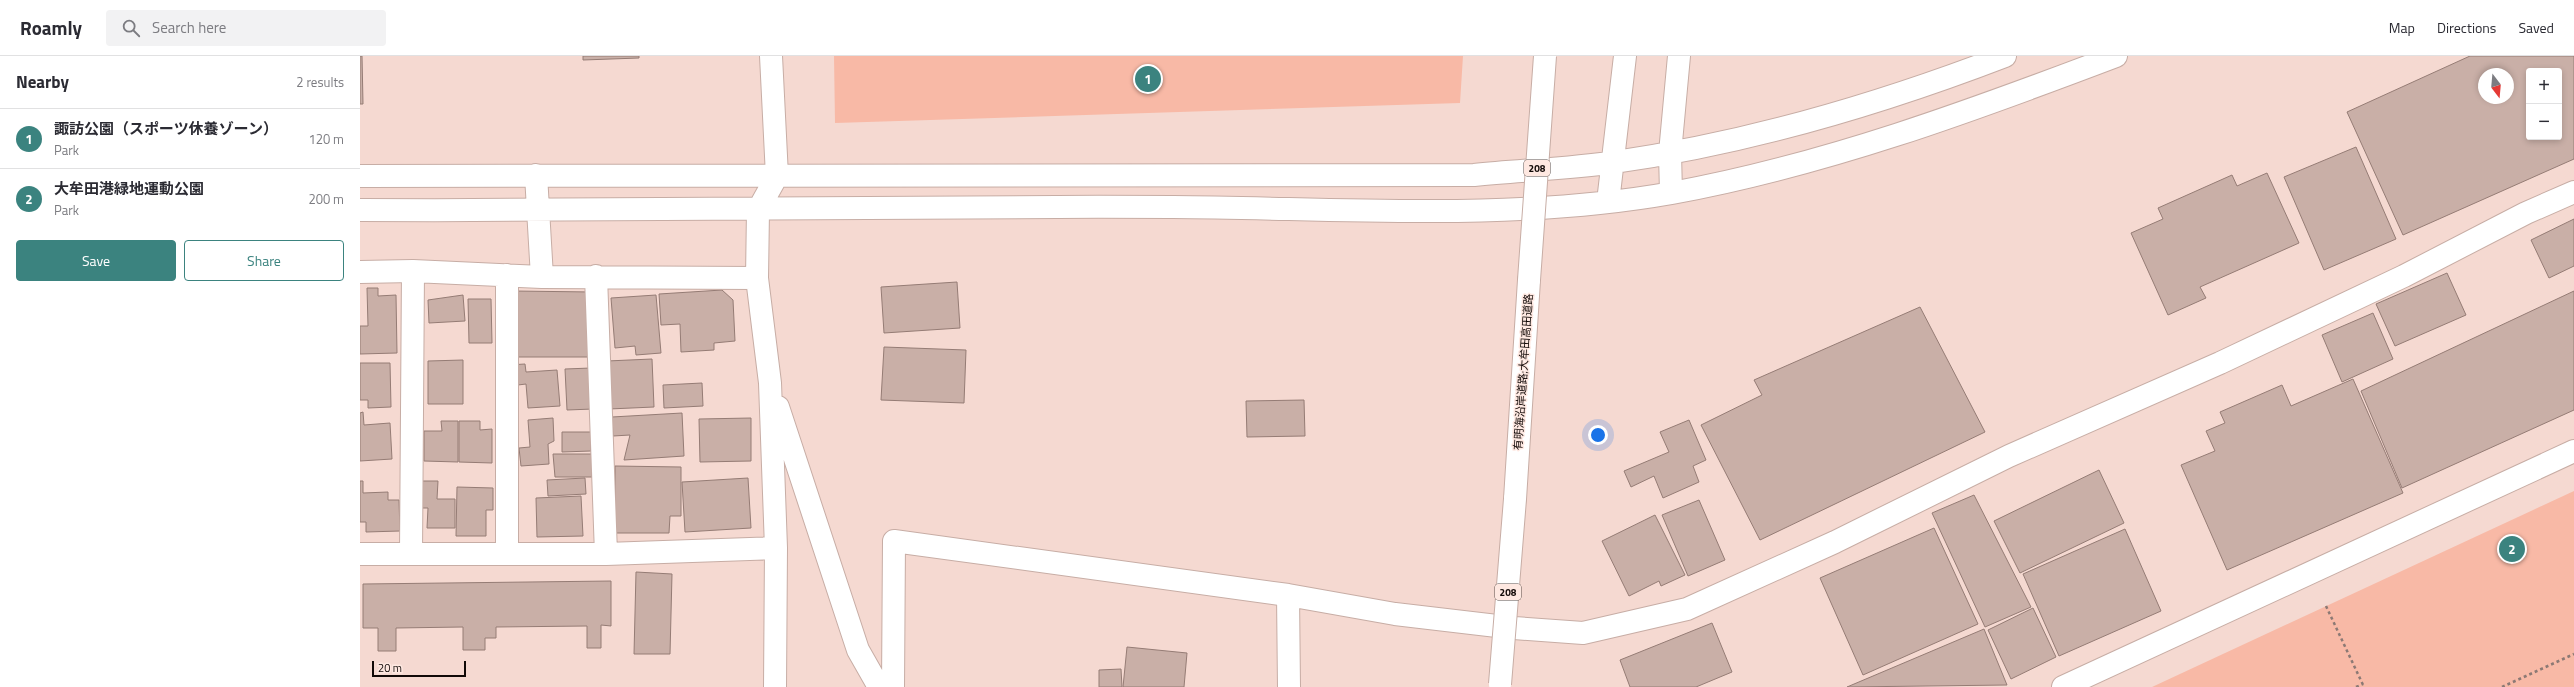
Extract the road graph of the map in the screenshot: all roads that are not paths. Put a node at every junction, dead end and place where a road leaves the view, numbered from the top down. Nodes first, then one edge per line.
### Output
1 (771, 56) edge
2 (1545, 56) edge
3 (1625, 56) edge
4 (1679, 56) edge
5 (2005, 56) edge
6 (2116, 56) edge
7 (1670, 153) junction
8 (1614, 162) junction
9 (536, 175) junction
10 (360, 176) edge
11 (776, 176) junction
12 (2574, 192) edge
13 (1671, 193) junction
14 (1608, 202) junction
15 (360, 210) edge
16 (758, 210) junction
17 (538, 211) junction
18 (413, 271) junction
19 (360, 272) edge
20 (507, 275) junction
21 (596, 276) junction
22 (542, 277) junction
23 (756, 278) junction
24 (770, 383) junction
25 (2574, 451) edge
26 (776, 548) junction
27 (507, 552) junction
28 (360, 554) edge
29 (411, 554) junction
30 (606, 554) junction
31 (1288, 595) junction
32 (1500, 686) edge
33 (775, 687) edge
34 (879, 687) edge
35 (893, 687) edge
36 (1289, 687) edge
37 (2063, 687) edge

1 - 11 main road
2 - 32 main road, 有明海沿岸道路;大牟田高田道路 / 208, bridge
3 - 8 main road
4 - 7 main road
5 - 7 main road
6 - 13 main road
7 - 8 main road
7 - 13 main road
8 - 11 main road
8 - 14 main road
9 - 10 main road
9 - 11 main road
9 - 17 main road
11 - 16 main road
12 - 31 main road
13 - 14 main road
14 - 16 main road
15 - 17 main road
16 - 17 main road
16 - 23 main road
17 - 22 main road
18 - 19 main road
18 - 20 main road
18 - 29 main road
20 - 22 main road
20 - 27 main road
21 - 22 main road
21 - 23 main road
21 - 30 main road
23 - 24 main road
24 - 26 main road
24 - 34 main road
25 - 37 main road
26 - 30 main road
26 - 33 main road
27 - 29 main road
27 - 30 main road
28 - 29 main road
31 - 35 main road
31 - 36 main road

